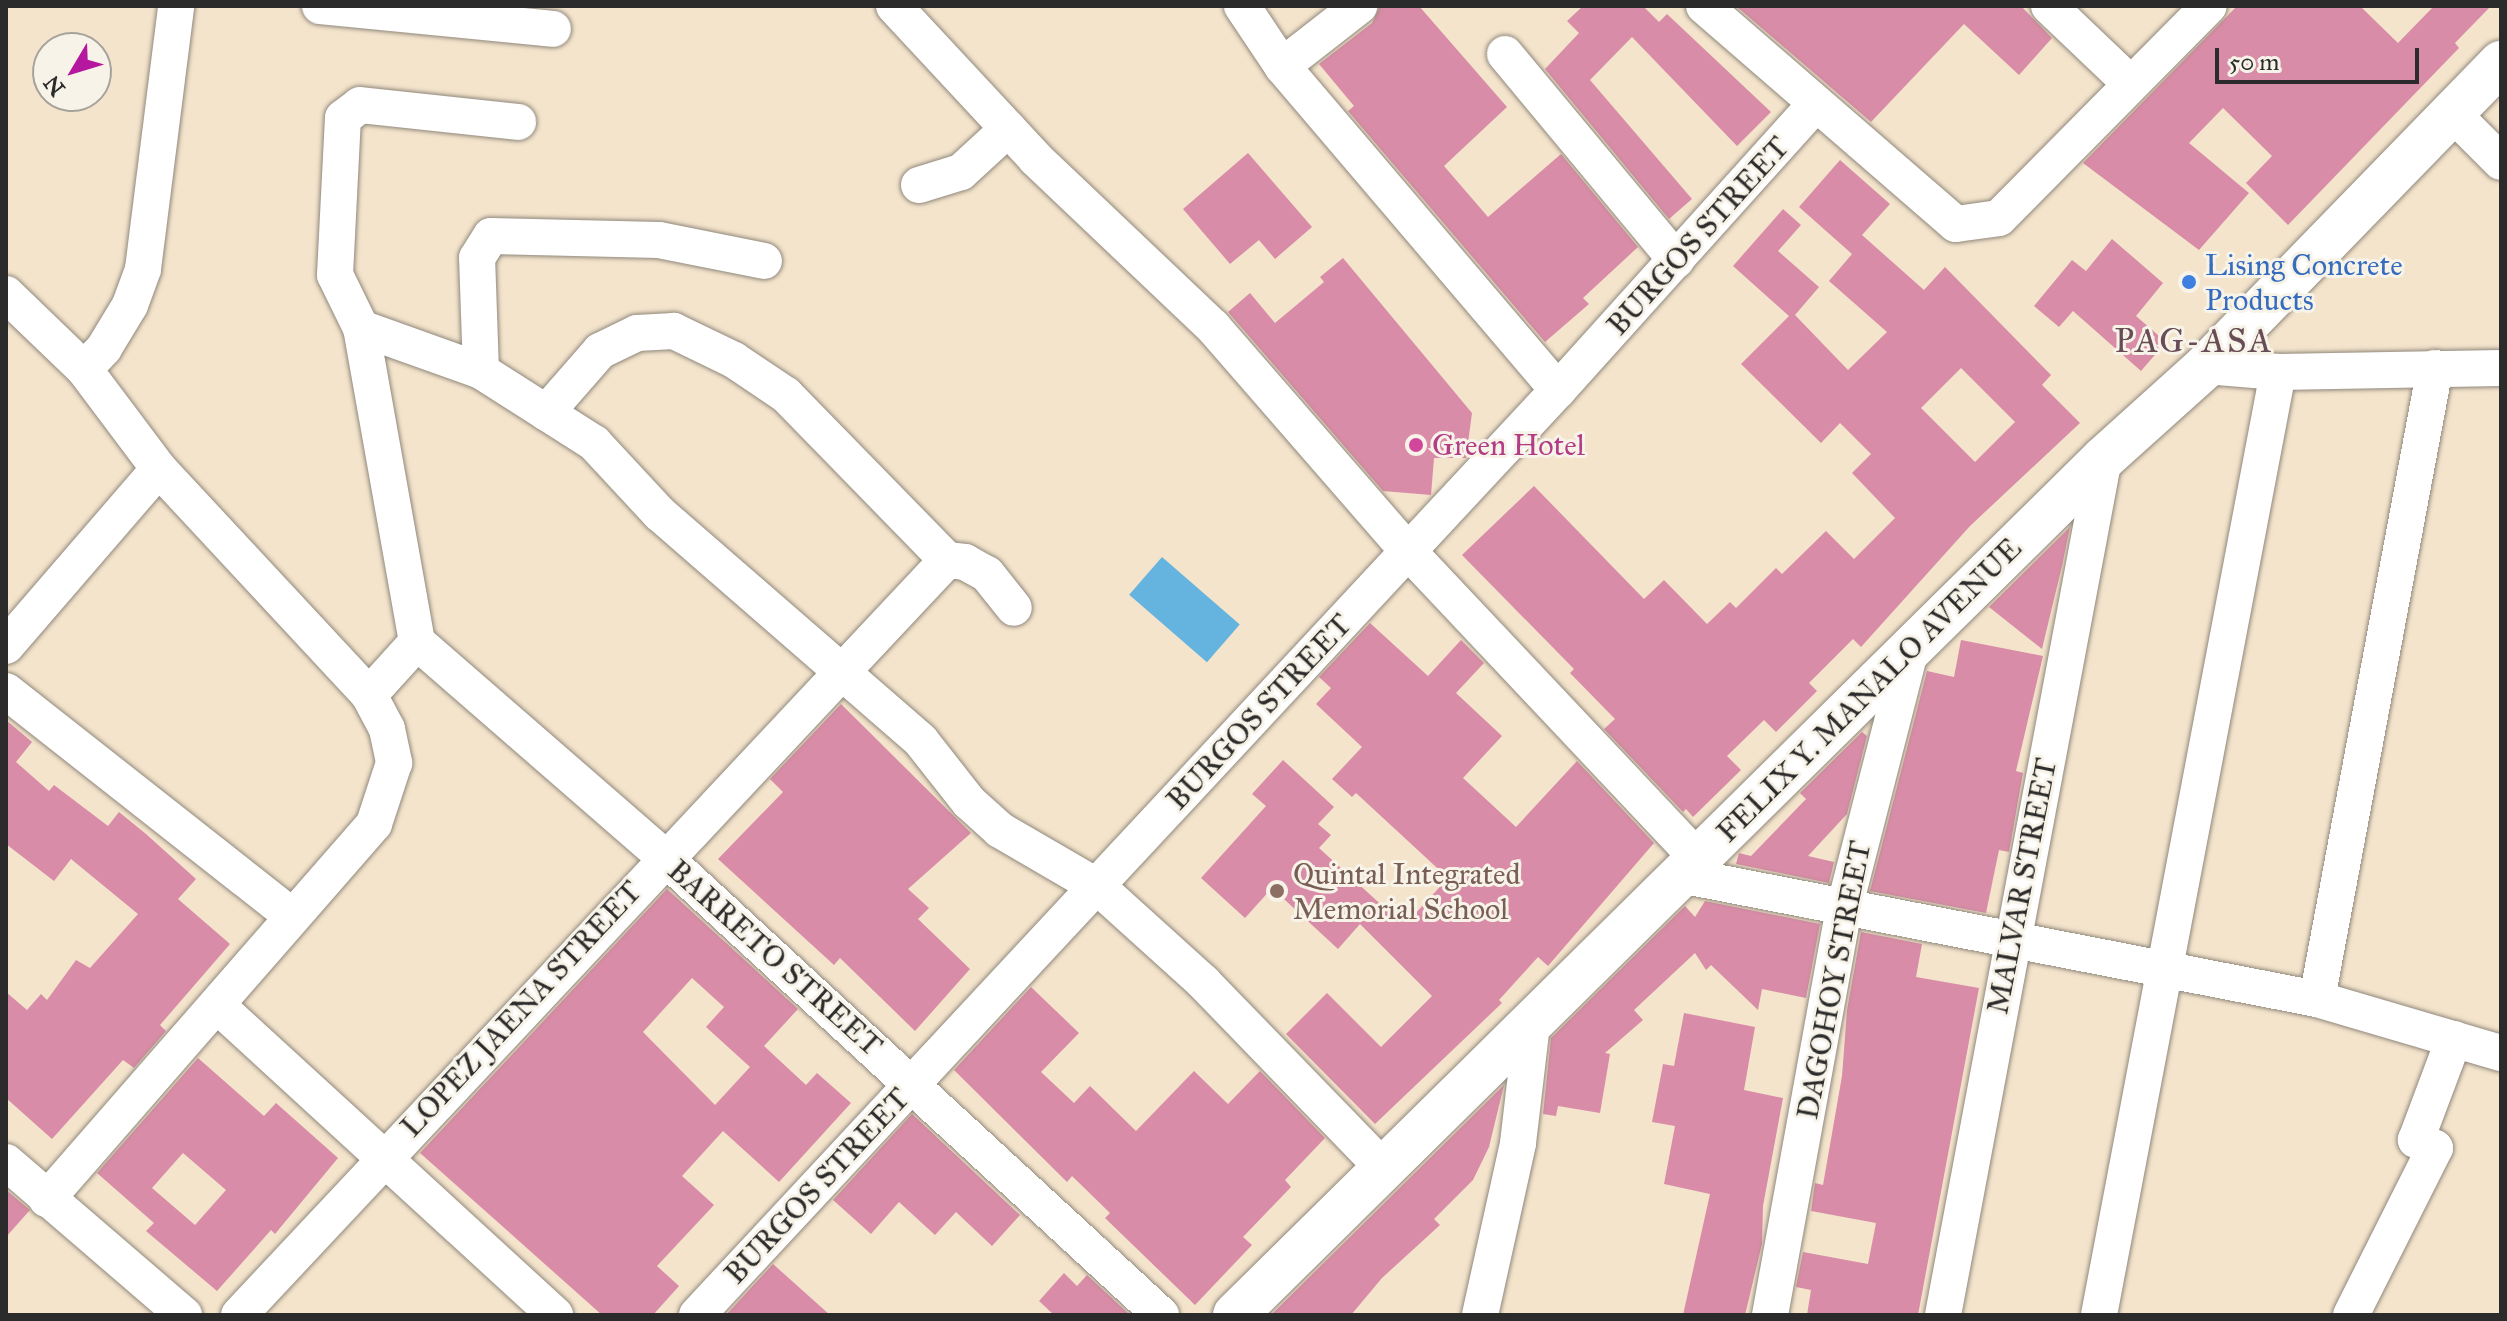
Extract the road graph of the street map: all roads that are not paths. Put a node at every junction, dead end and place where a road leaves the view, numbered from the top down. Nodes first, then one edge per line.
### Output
1 (176, 6) edge
2 (320, 6) edge
3 (894, 6) edge
4 (1242, 6) edge
5 (1359, 6) edge
6 (1704, 6) edge
7 (2049, 6) edge
8 (2209, 6) edge
9 (463, 14) edge
10 (553, 29) dead end
11 (1505, 54) dead end
12 (2501, 63) edge
13 (1282, 66) junction
14 (2131, 84) junction
15 (1815, 105) junction
16 (2452, 113) junction
17 (518, 122) dead end
18 (1008, 129) junction
19 (2501, 162) edge
20 (919, 185) dead end
21 (1676, 260) junction
22 (764, 261) dead end
23 (6, 294) edge
24 (361, 328) junction
25 (2206, 366) junction
26 (2435, 368) junction
27 (2501, 368) edge
28 (84, 369) junction
29 (481, 371) junction
30 (2278, 372) junction
31 (1558, 390) junction
32 (546, 413) junction
33 (2104, 458) junction
34 (159, 469) junction
35 (1407, 550) junction
36 (947, 560) junction
37 (1014, 608) dead end
38 (417, 642) junction
39 (6, 646) edge
40 (1911, 648) junction
41 (840, 672) junction
42 (6, 691) edge
43 (369, 695) junction
44 (664, 857) junction
45 (1689, 867) junction
46 (1098, 887) junction
47 (1844, 909) junction
48 (292, 916) junction
49 (2010, 943) junction
50 (2167, 968) junction
51 (2317, 999) junction
52 (219, 1007) junction
53 (1532, 1023) junction
54 (2454, 1039) junction
55 (2501, 1053) edge
56 (911, 1083) junction
57 (382, 1159) junction
58 (6, 1162) edge
59 (1384, 1169) junction
60 (47, 1199) junction
61 (184, 1315) edge
62 (239, 1315) edge
63 (555, 1315) edge
64 (697, 1315) edge
65 (1161, 1315) edge
66 (1235, 1315) edge
67 (1480, 1315) edge
68 (1770, 1315) edge
69 (1943, 1315) edge
70 (2099, 1315) edge
71 (2351, 1315) edge

1 - 28 street
2 - 9 street
3 - 18 street
4 - 13 street
5 - 13 street
6 - 15 street
7 - 14 street
8 - 14 street
9 - 10 street
11 - 21 street
12 - 16 main road, FELIX Y. MANALO AVENUE
13 - 31 street
14 - 15 street
15 - 21 street, BURGOS STREET
16 - 19 street
16 - 25 main road, FELIX Y. MANALO AVENUE
17 - 24 street
18 - 20 street
18 - 35 street
21 - 31 street, BURGOS STREET
22 - 29 street
23 - 28 street
24 - 29 street
24 - 38 street
25 - 30 street
25 - 33 main road, FELIX Y. MANALO AVENUE
26 - 27 street
26 - 30 street
26 - 51 street
28 - 34 street
29 - 32 street
30 - 50 street
31 - 35 street, BURGOS STREET
32 - 36 street
32 - 41 street
33 - 40 main road, FELIX Y. MANALO AVENUE
33 - 49 street, MALVAR STREET
34 - 39 street
34 - 43 street
35 - 45 street
35 - 46 street, BURGOS STREET
36 - 37 street
36 - 41 street, LOPEZ JAENA STREET
38 - 43 street
38 - 44 street, BARRETO STREET
40 - 45 main road, FELIX Y. MANALO AVENUE
40 - 47 street, DAGOHOY STREET
41 - 44 street, LOPEZ JAENA STREET
41 - 46 street
42 - 48 street
43 - 48 street
44 - 56 street, BARRETO STREET
44 - 57 street, LOPEZ JAENA STREET
45 - 47 street
45 - 53 main road, FELIX Y. MANALO AVENUE
46 - 56 street, BURGOS STREET
46 - 59 street
47 - 49 street
47 - 68 street, DAGOHOY STREET
48 - 52 street
49 - 50 street
49 - 69 street, MALVAR STREET
50 - 51 street
50 - 70 street
51 - 54 street
52 - 57 street
52 - 60 street
53 - 59 main road, FELIX Y. MANALO AVENUE
53 - 67 street
54 - 55 street
54 - 71 street
56 - 64 street, BURGOS STREET
56 - 65 street, BARRETO STREET
57 - 62 street, LOPEZ JAENA STREET
57 - 63 street
58 - 60 street
59 - 66 main road, FELIX Y. MANALO AVENUE
60 - 61 street

